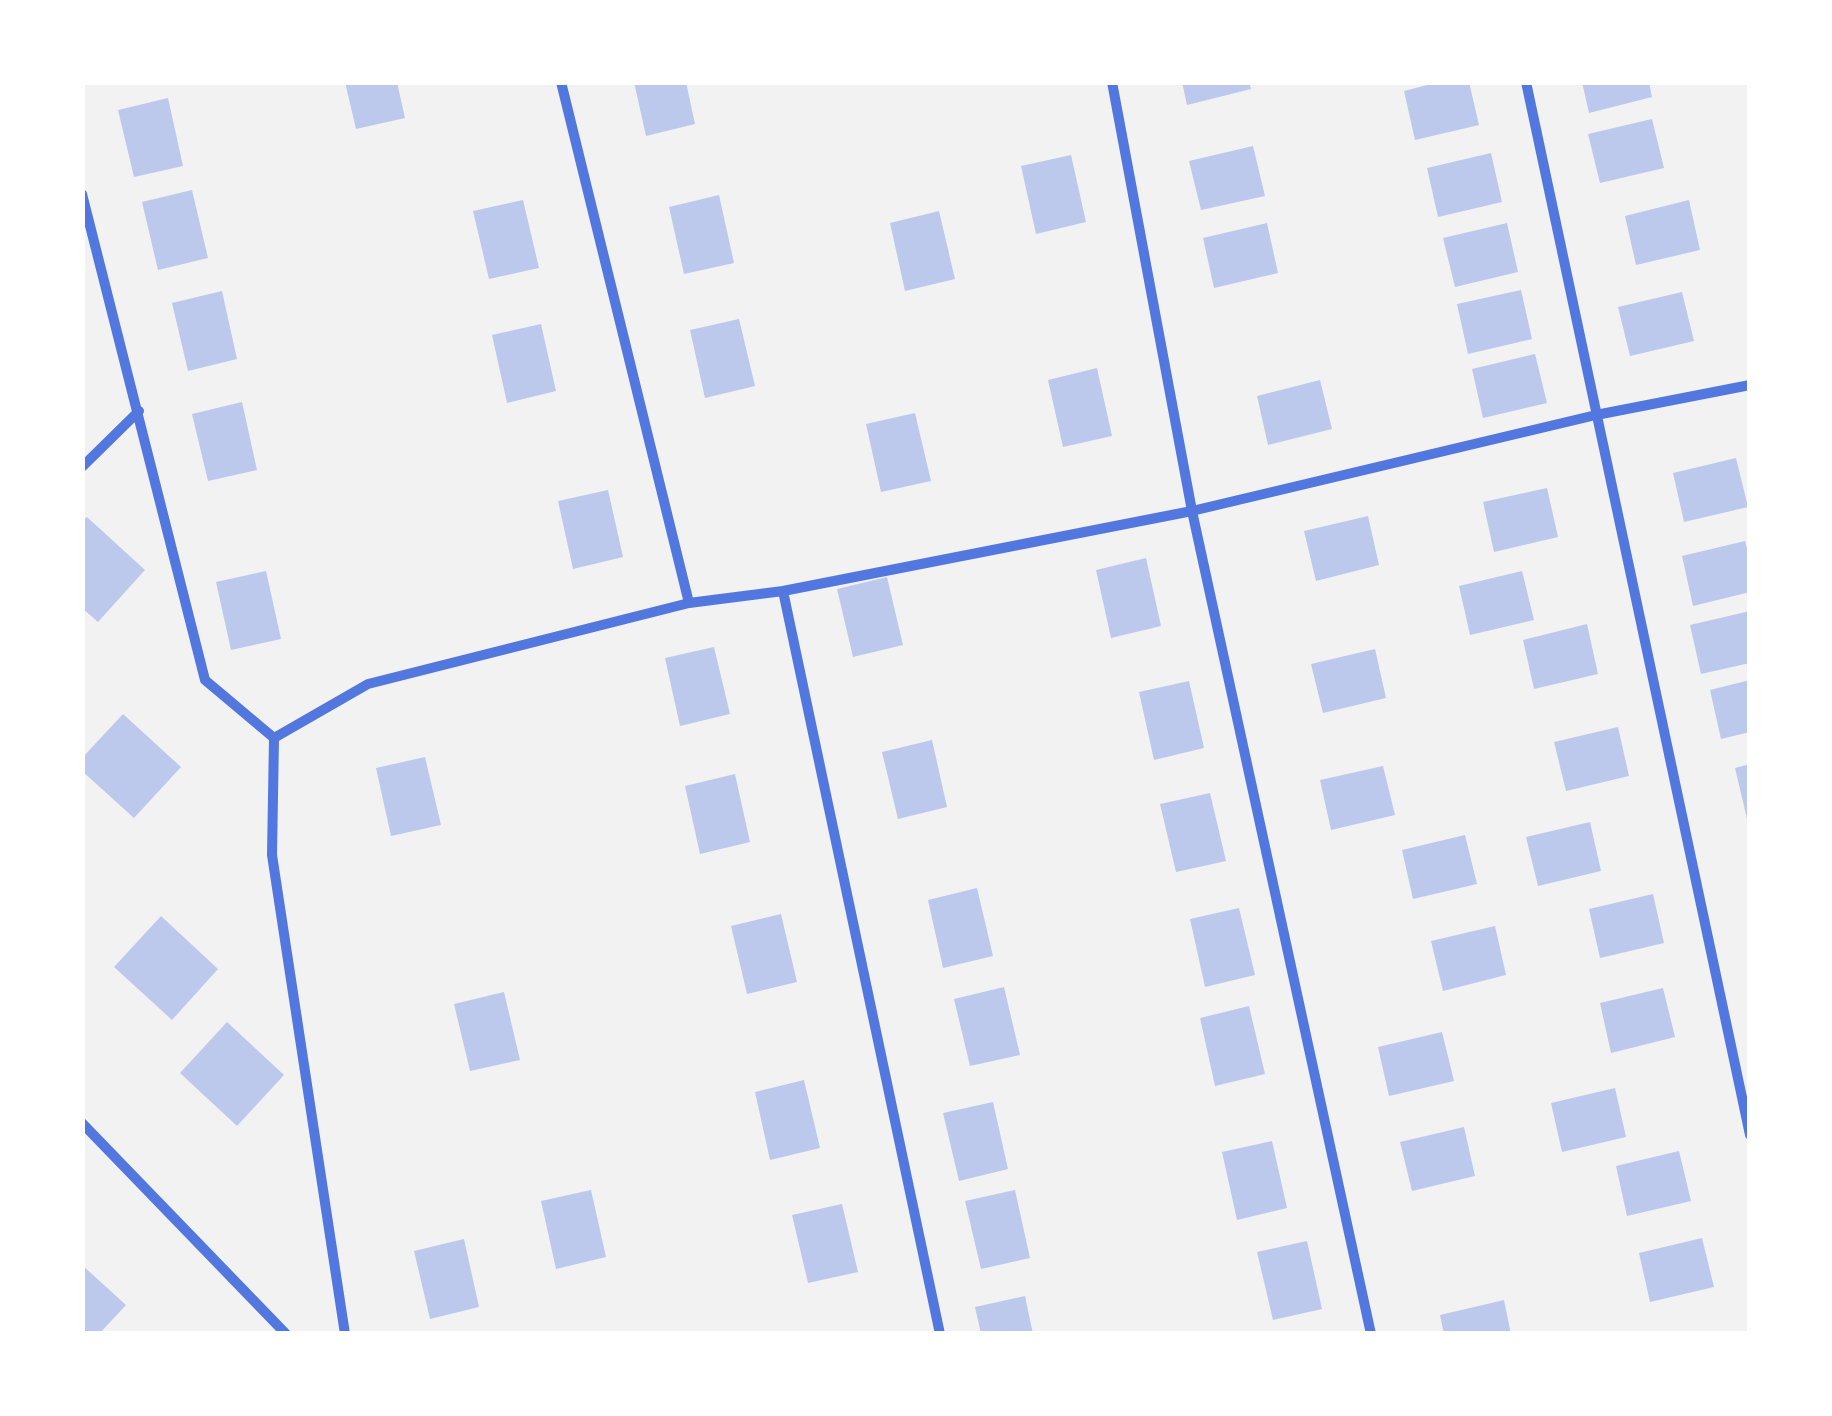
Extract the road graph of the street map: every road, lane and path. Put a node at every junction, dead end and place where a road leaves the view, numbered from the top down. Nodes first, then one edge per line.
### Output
1 (561, 82) edge
2 (1112, 82) edge
3 (1526, 82) edge
4 (82, 194) edge
5 (1750, 384) edge
6 (139, 410) junction
7 (1596, 415) junction
8 (82, 467) edge
9 (1192, 511) junction
10 (782, 591) junction
11 (689, 603) junction
12 (274, 738) junction
13 (82, 1123) edge
14 (1750, 1135) edge
15 (286, 1334) edge
16 (345, 1334) edge
17 (940, 1334) edge
18 (1371, 1334) edge

1 - 11 street
2 - 9 street
3 - 7 street
4 - 6 street
5 - 7 street
6 - 8 street
6 - 12 street
7 - 9 street
7 - 14 street
9 - 10 street
9 - 18 street
10 - 11 street
10 - 17 street
11 - 12 street
12 - 16 street
13 - 15 street

